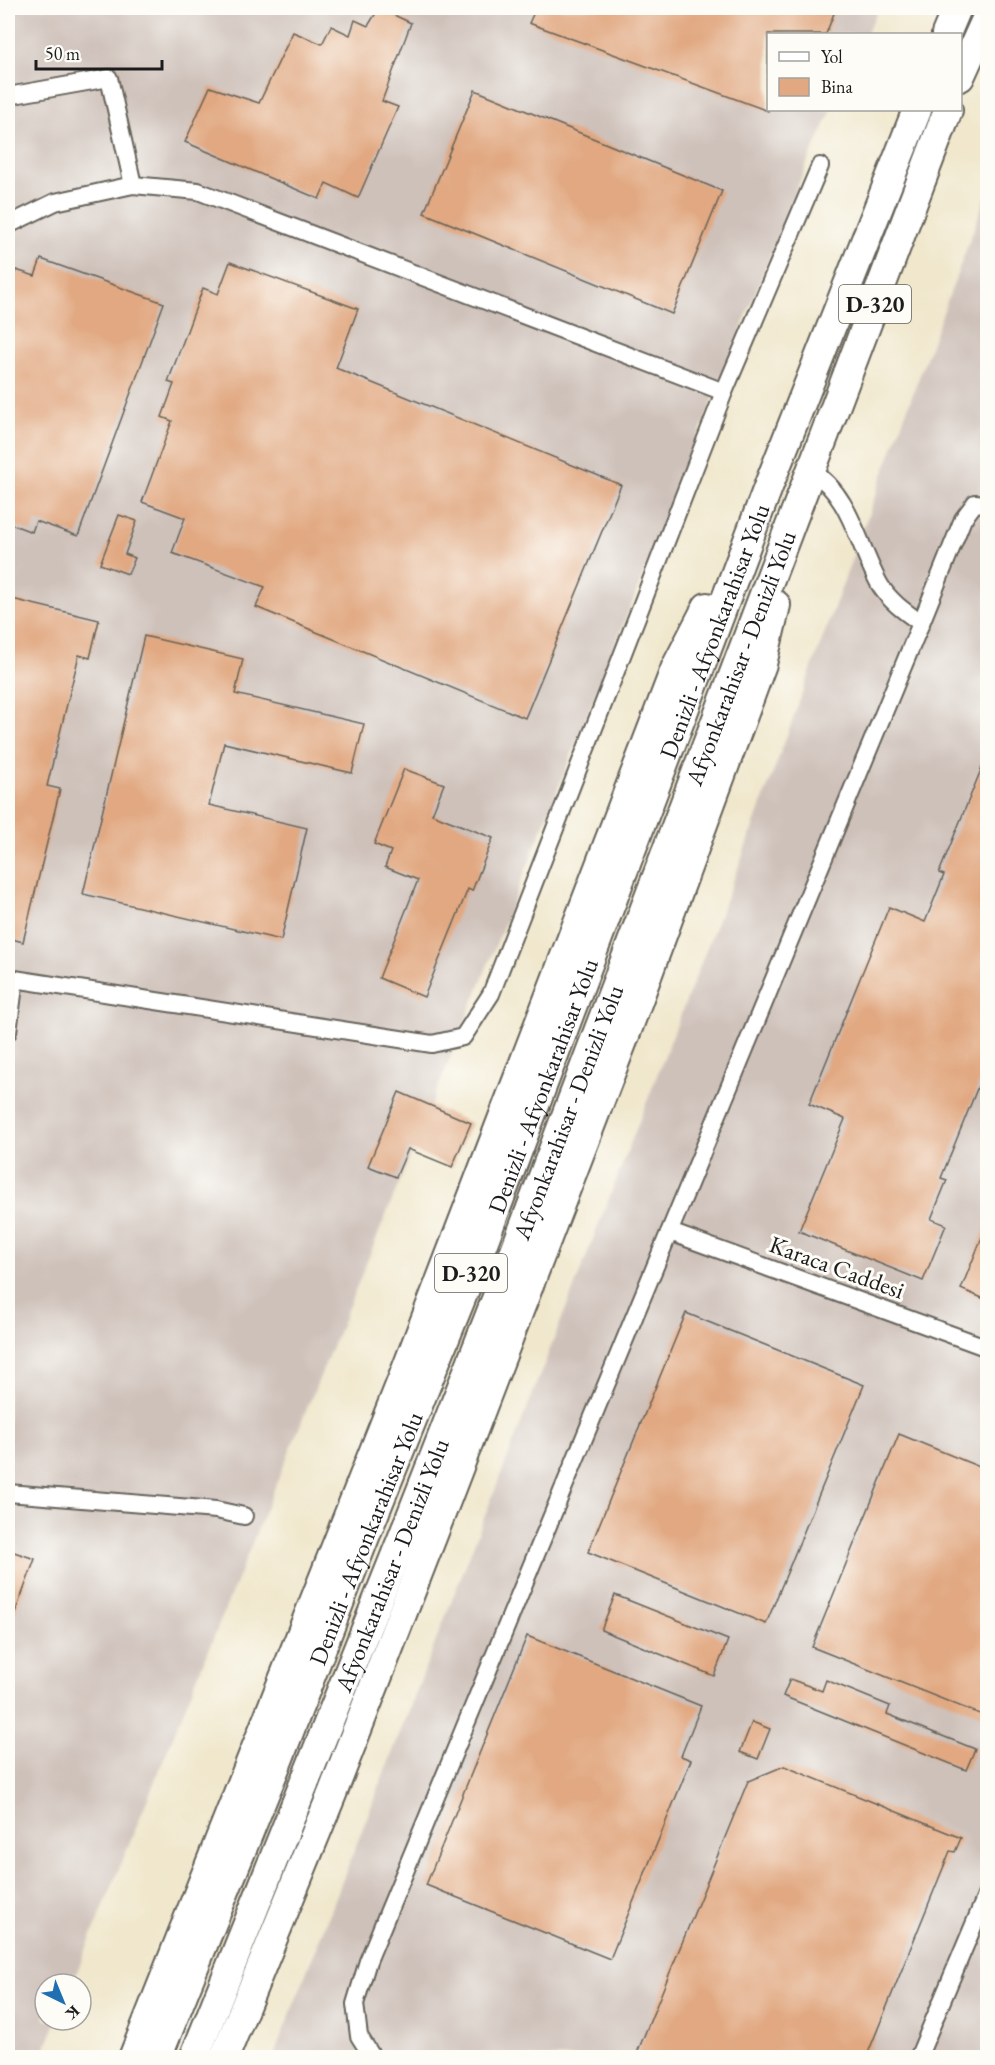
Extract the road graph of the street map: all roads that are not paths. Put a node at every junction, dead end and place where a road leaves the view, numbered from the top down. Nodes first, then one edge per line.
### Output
1 (957, 8) edge
2 (987, 15) edge
3 (946, 33) edge
4 (962, 72) edge
5 (8, 96) edge
6 (917, 111) edge
7 (948, 111) edge
8 (820, 166) dead end
9 (133, 185) junction
10 (8, 225) edge
11 (724, 392) junction
12 (811, 471) junction
13 (770, 482) junction
14 (801, 498) junction
15 (987, 504) edge
16 (921, 623) junction
17 (11, 978) edge
18 (8, 1032) edge
19 (670, 1232) junction
20 (987, 1348) edge
21 (8, 1493) edge
22 (244, 1515) dead end
23 (987, 1891) edge
24 (133, 2058) edge
25 (157, 2058) edge
26 (194, 2058) edge
27 (224, 2058) edge
28 (373, 2058) edge
29 (918, 2058) edge

1 - 3 highway
2 - 4 highway
5 - 9 street
6 - 13 highway, Denizli - Afyonkarahisar Yolu / D-320
7 - 12 highway, Denizli - Afyonkarahisar Yolu / D-320
8 - 11 street
9 - 10 street
9 - 11 street
11 - 17 street
12 - 14 highway, Denizli - Afyonkarahisar Yolu / D-320
12 - 16 street
13 - 24 highway
13 - 25 highway, Denizli - Afyonkarahisar Yolu / D-320
14 - 26 highway, Afyonkarahisar - Denizli Yolu / D-320
14 - 27 highway
15 - 16 street
16 - 19 street
17 - 18 street
19 - 20 street, Karaca Caddesi
19 - 28 street
21 - 22 street
23 - 29 street

